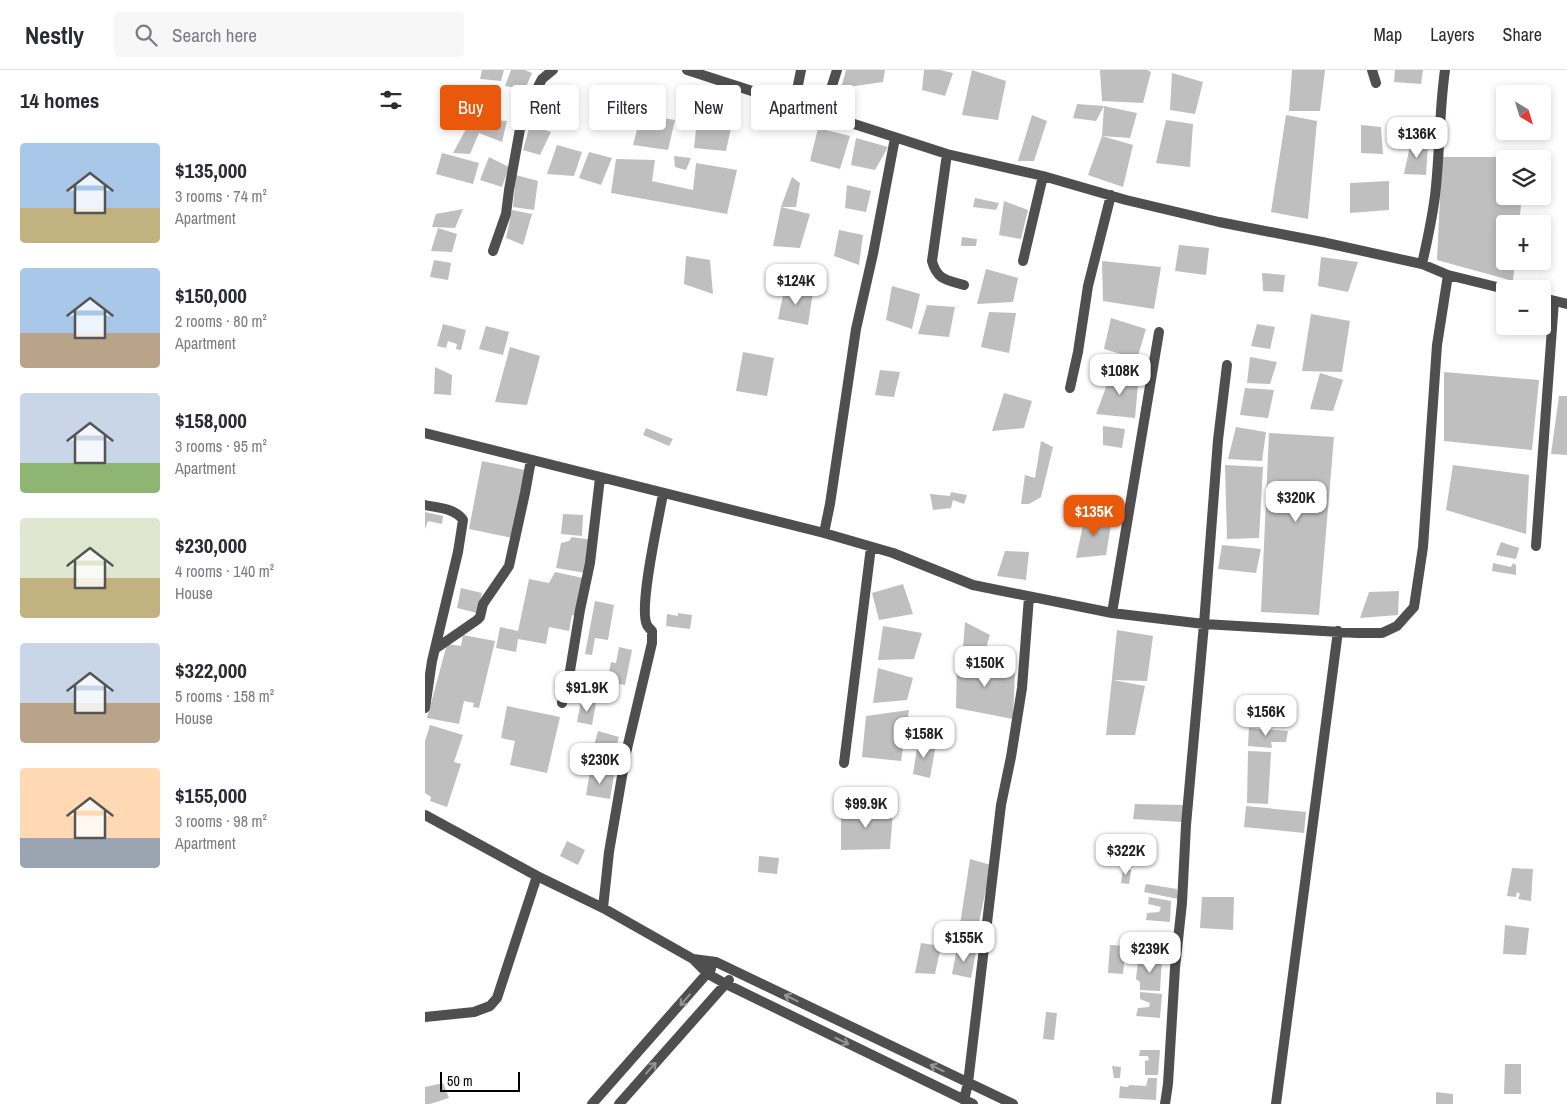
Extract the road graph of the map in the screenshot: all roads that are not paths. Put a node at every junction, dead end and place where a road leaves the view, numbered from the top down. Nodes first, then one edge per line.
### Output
1 (553, 70) edge
2 (687, 70) edge
3 (801, 70) edge
4 (837, 70) edge
5 (1372, 70) edge
6 (1445, 70) edge
7 (1377, 83) dead end
8 (798, 85) edge
9 (832, 85) edge
10 (751, 91) edge
11 (855, 125) edge
12 (895, 138) junction
13 (947, 154) junction
14 (1043, 176) junction
15 (1111, 195) junction
16 (493, 251) dead end
17 (1023, 260) dead end
18 (1422, 264) junction
19 (1448, 274) junction
20 (964, 285) dead end
21 (1496, 287) edge
22 (1551, 300) edge
23 (1554, 301) junction
24 (1567, 304) edge
25 (1159, 332) dead end
26 (1227, 365) dead end
27 (1070, 388) dead end
28 (425, 433) edge
29 (531, 460) junction
30 (600, 478) junction
31 (663, 494) junction
32 (425, 505) edge
33 (824, 533) junction
34 (1536, 546) dead end
35 (871, 547) junction
36 (1029, 597) junction
37 (1112, 613) junction
38 (1204, 624) junction
39 (1338, 631) junction
40 (435, 649) junction
41 (562, 703) dead end
42 (425, 708) edge
43 (844, 763) dead end
44 (425, 808) edge
45 (425, 816) edge
46 (436, 821) junction
47 (537, 876) junction
48 (603, 908) junction
49 (693, 959) junction
50 (716, 962) junction
51 (735, 971) junction
52 (707, 974) junction
53 (726, 984) junction
54 (425, 1017) edge
55 (968, 1083) junction
56 (969, 1102) edge
57 (592, 1104) edge
58 (619, 1104) edge
59 (1013, 1104) edge
60 (1165, 1104) edge
61 (1276, 1104) edge

1 - 16 street
2 - 10 street
3 - 8 street
4 - 9 street
5 - 7 street
6 - 18 street
11 - 12 street
12 - 13 street
12 - 33 street
13 - 14 street
13 - 20 street
14 - 15 street
14 - 17 street
15 - 18 street
15 - 27 street
18 - 19 street
19 - 21 street
19 - 39 street
22 - 23 street
23 - 24 street
23 - 34 street
25 - 37 street
26 - 38 street
28 - 29 street
29 - 30 street
29 - 40 street
30 - 31 street
30 - 41 street
31 - 33 street
31 - 48 street
32 - 40 street
33 - 35 street
35 - 36 street
35 - 43 street
36 - 37 street
36 - 55 street
37 - 38 street
38 - 39 street
38 - 60 street
39 - 61 street
40 - 42 street
44 - 46 street
45 - 46 street
46 - 47 street
47 - 48 street
47 - 54 street
48 - 49 street
49 - 50 street
49 - 52 street
50 - 51 street
50 - 52 street
51 - 53 street
55 -> 51 street
52 - 53 street
52 -> 57 street
53 -> 56 street
58 -> 53 street
55 - 56 street
55 - 59 street

